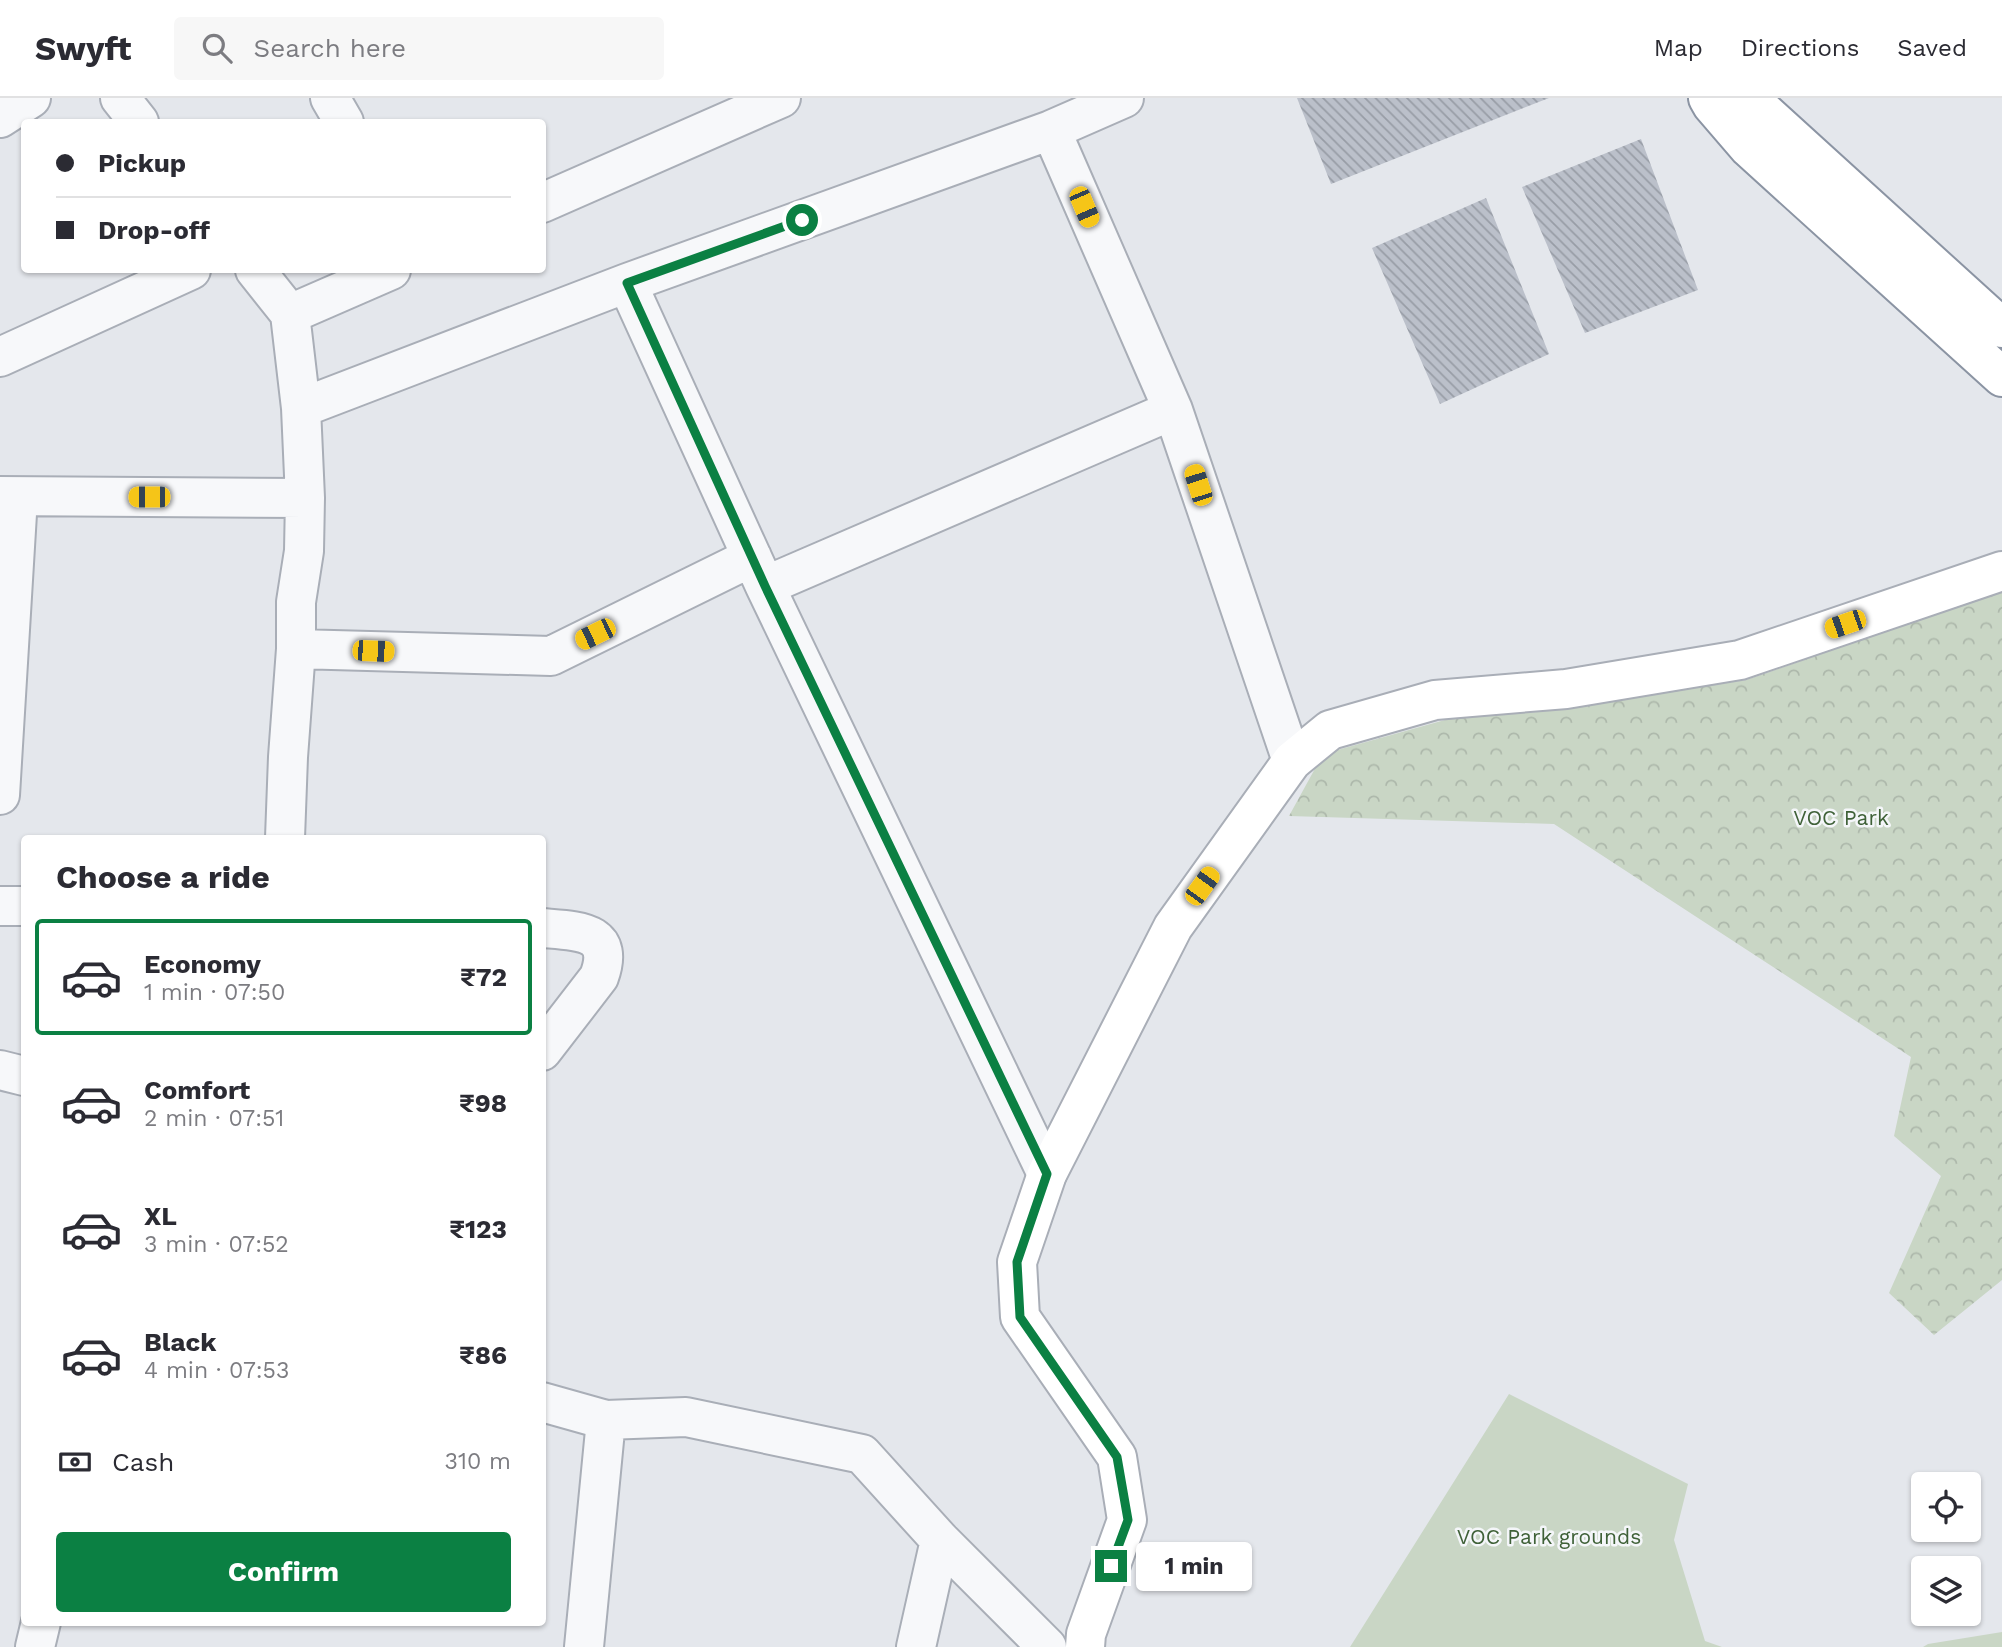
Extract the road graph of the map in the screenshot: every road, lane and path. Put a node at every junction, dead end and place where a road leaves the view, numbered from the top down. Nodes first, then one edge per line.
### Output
1 (31, 98) edge
2 (120, 98) edge
3 (330, 98) edge
4 (781, 98) edge
5 (1124, 98) edge
6 (1709, 98) edge
7 (1749, 98) edge
8 (0, 118) edge
9 (137, 119) edge
10 (342, 119) edge
11 (1051, 131) junction
12 (546, 201) edge
13 (184, 273) edge
14 (257, 273) edge
15 (384, 273) edge
16 (627, 283) junction
17 (290, 314) junction
18 (2002, 328) edge
19 (0, 357) edge
20 (2002, 377) edge
21 (301, 408) junction
22 (1173, 410) junction
23 (9, 496) edge
24 (305, 498) junction
25 (759, 571) junction
26 (2002, 571) edge
27 (296, 649) junction
28 (1292, 761) junction
29 (0, 795) edge
30 (285, 835) edge
31 (0, 906) edge
32 (21, 906) edge
33 (546, 929) edge
34 (546, 1046) edge
35 (0, 1070) edge
36 (21, 1075) edge
37 (1047, 1174) junction
38 (546, 1403) edge
39 (606, 1420) junction
40 (940, 1540) junction
41 (40, 1626) edge
42 (35, 1647) edge
43 (584, 1647) edge
44 (916, 1647) edge
45 (1047, 1647) edge
46 (1085, 1647) edge

1 - 8 street
2 - 9 street
3 - 10 street
4 - 12 street
5 - 11 street
6 - 20 main road
7 - 18 main road
11 - 16 street
11 - 22 street
13 - 19 street
14 - 17 street
15 - 17 street
16 - 21 street
16 - 25 street
17 - 21 street
21 - 24 street
22 - 25 street
22 - 28 street
23 - 24 street
23 - 29 street
24 - 27 street
25 - 27 street
25 - 37 street
26 - 28 main road
27 - 30 street
28 - 37 main road
31 - 32 street
33 - 34 street
35 - 36 street
37 - 46 main road
38 - 39 street
39 - 40 street
39 - 43 street
40 - 44 street
40 - 45 street
41 - 42 street

